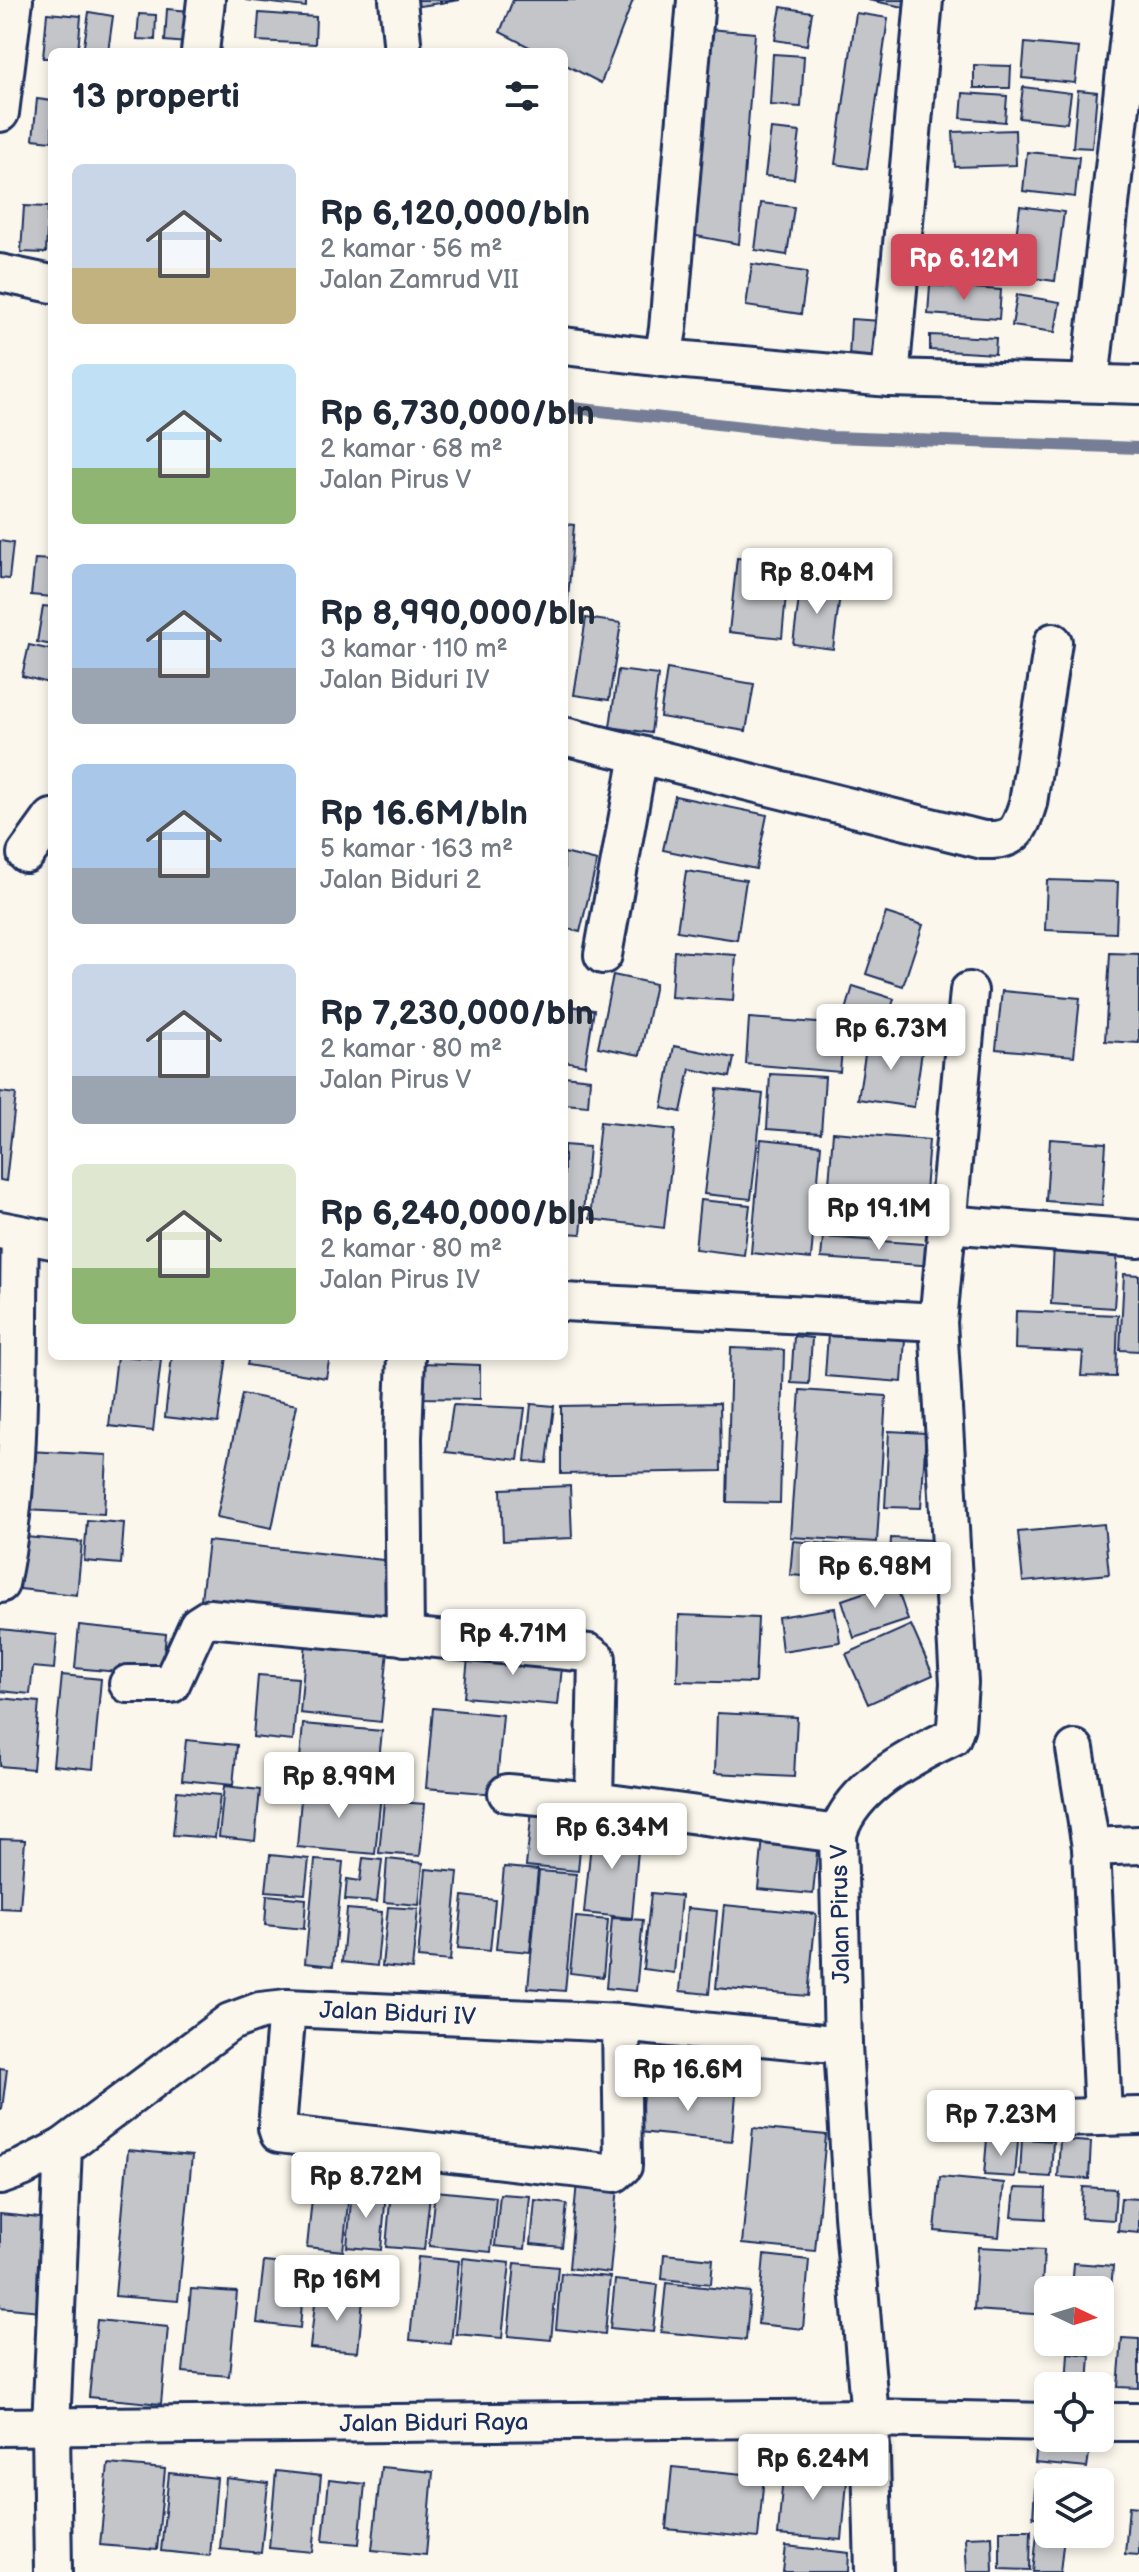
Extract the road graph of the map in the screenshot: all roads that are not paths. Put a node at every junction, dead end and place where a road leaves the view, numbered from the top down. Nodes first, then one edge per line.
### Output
1 (14, 0) edge
2 (206, 0) edge
3 (398, 0) edge
4 (696, 0) edge
5 (924, 0) edge
6 (1133, 0) edge
7 (200, 48) edge
8 (403, 48) edge
9 (0, 113) edge
10 (0, 273) edge
11 (48, 283) edge
12 (568, 346) edge
13 (663, 358) junction
14 (890, 378) junction
15 (1090, 382) junction
16 (1139, 385) edge
17 (1053, 642) dead end
18 (568, 737) edge
19 (639, 755) junction
20 (48, 824) edge
21 (26, 854) dead end
22 (603, 955) dead end
23 (969, 991) dead end
24 (946, 1224) junction
25 (24, 1235) edge
26 (1139, 1239) edge
27 (568, 1302) edge
28 (938, 1322) junction
29 (406, 1360) edge
30 (0, 1584) edge
31 (405, 1637) junction
32 (128, 1684) dead end
33 (1075, 1749) dead end
34 (507, 1793) dead end
35 (594, 1801) junction
36 (838, 1834) junction
37 (1139, 1845) edge
38 (1091, 1847) junction
39 (287, 2008) junction
40 (621, 2023) junction
41 (843, 2045) junction
42 (1103, 2116) junction
43 (1139, 2116) edge
44 (981, 2120) dead end
45 (63, 2147) junction
46 (0, 2176) edge
47 (870, 2418) junction
48 (1034, 2422) edge
49 (1114, 2422) edge
50 (1139, 2422) edge
51 (0, 2427) edge
52 (51, 2427) junction
53 (53, 2572) edge
54 (874, 2572) edge

1 - 9 street
2 - 7 street
3 - 8 street
4 - 13 street
5 - 14 street
6 - 15 street
10 - 11 street
12 - 13 street
13 - 14 street
14 - 15 street
15 - 16 street
17 - 19 street
18 - 19 street
19 - 22 street
20 - 21 street
23 - 24 street, Jalan Pirus V
24 - 26 street
24 - 28 street, Jalan Pirus V
25 - 30 street
27 - 28 street
28 - 36 street, Jalan Pirus V
29 - 31 street
31 - 32 street
31 - 35 street
33 - 38 street
34 - 35 street
35 - 36 street
36 - 41 street, Jalan Pirus V
37 - 38 street
38 - 42 street
39 - 40 street, Jalan Biduri IV
39 - 40 street
39 - 45 street, Jalan Biduri IV
40 - 41 street, Jalan Biduri IV
41 - 47 street, Jalan Pirus V
42 - 43 street
42 - 44 street
45 - 46 street, Jalan Biduri IV
45 - 52 street
47 - 48 street, Jalan Biduri Raya
47 - 52 street, Jalan Biduri Raya
47 - 54 street, Jalan Pirus V
49 - 50 street
51 - 52 street, Jalan Biduri Raya
52 - 53 street

